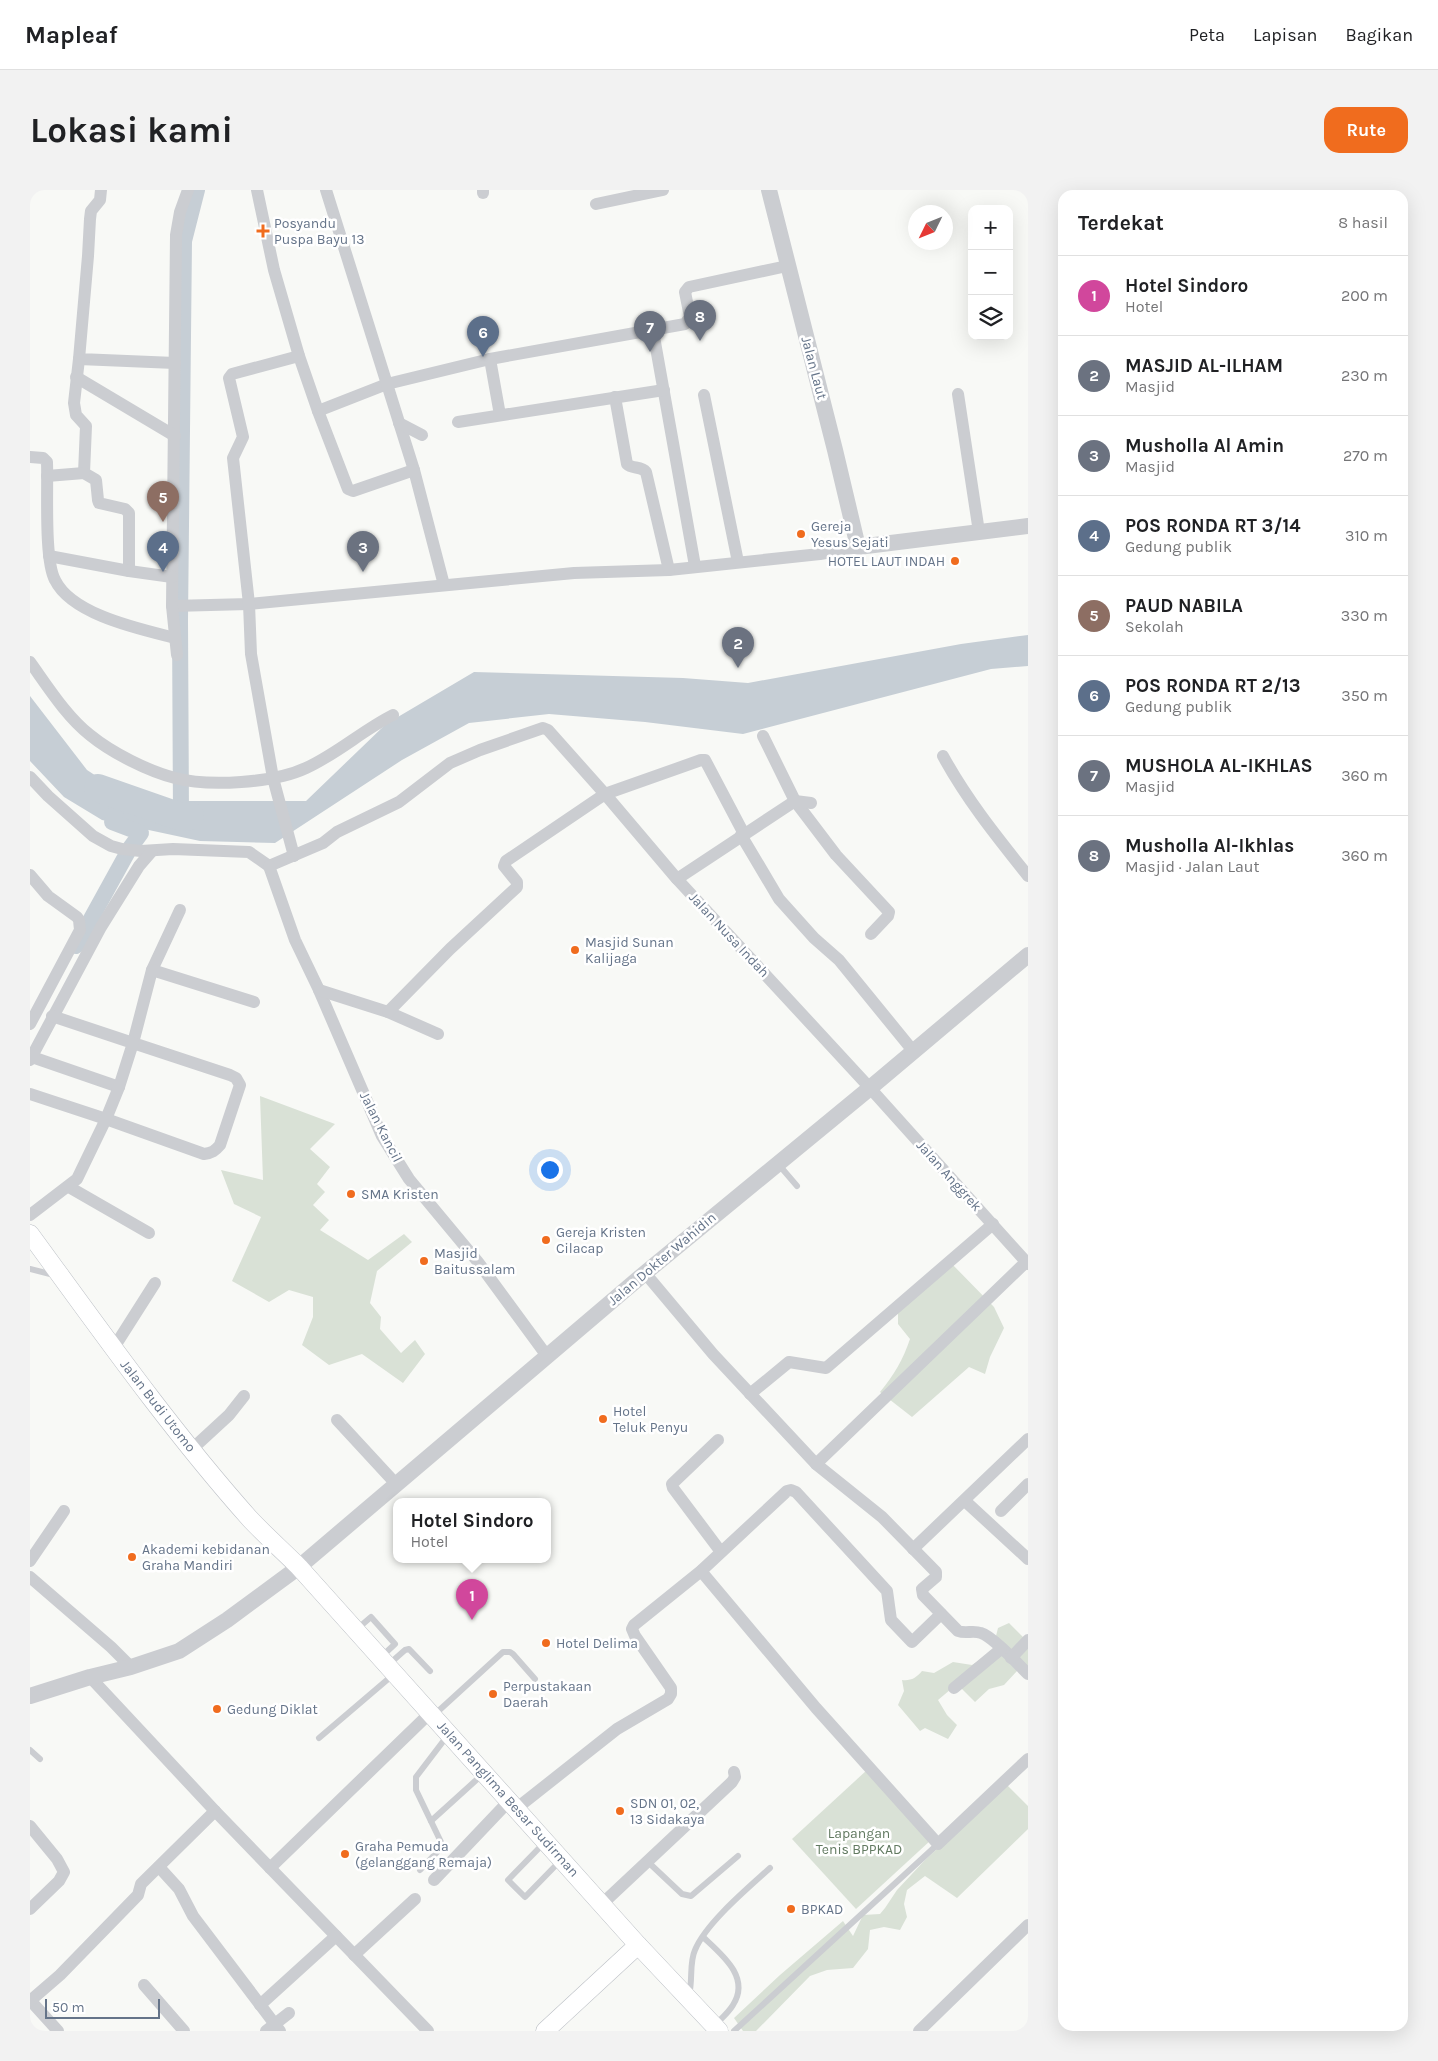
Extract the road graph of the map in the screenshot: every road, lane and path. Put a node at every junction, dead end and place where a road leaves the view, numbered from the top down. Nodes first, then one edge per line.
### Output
1 (101, 190) edge
2 (188, 190) edge
3 (256, 190) edge
4 (326, 190) edge
5 (664, 190) edge
6 (769, 190) edge
7 (596, 204) dead end
8 (787, 266) junction
9 (653, 331) junction
10 (299, 356) junction
11 (79, 359) junction
12 (490, 359) junction
13 (175, 363) junction
14 (76, 377) junction
15 (387, 384) junction
16 (664, 390) junction
17 (958, 394) dead end
18 (704, 395) dead end
19 (615, 397) junction
20 (318, 411) junction
21 (500, 415) junction
22 (458, 422) dead end
23 (399, 423) junction
24 (422, 435) dead end
25 (175, 436) junction
26 (30, 457) edge
27 (414, 470) junction
28 (84, 473) junction
29 (47, 476) junction
30 (1028, 526) edge
31 (979, 532) junction
32 (858, 547) junction
33 (49, 556) junction
34 (738, 562) junction
35 (695, 566) junction
36 (669, 570) junction
37 (129, 571) junction
38 (172, 577) junction
39 (444, 585) junction
40 (249, 604) junction
41 (174, 606) junction
42 (175, 638) junction
43 (177, 654) dead end
44 (30, 662) edge
45 (393, 715) dead end
46 (763, 736) dead end
47 (943, 756) dead end
48 (30, 777) edge
49 (275, 782) junction
50 (605, 794) junction
51 (795, 801) junction
52 (811, 803) dead end
53 (743, 834) junction
54 (147, 851) junction
55 (294, 856) junction
56 (269, 866) junction
57 (30, 875) edge
58 (1028, 876) edge
59 (677, 878) junction
60 (180, 910) dead end
61 (871, 934) dead end
62 (1028, 955) edge
63 (152, 970) junction
64 (319, 990) junction
65 (254, 1002) dead end
66 (388, 1012) junction
67 (52, 1016) junction
68 (30, 1024) edge
69 (438, 1034) dead end
70 (133, 1043) junction
71 (914, 1052) junction
72 (31, 1058) edge
73 (119, 1087) junction
74 (870, 1088) junction
75 (30, 1094) edge
76 (106, 1119) junction
77 (778, 1164) junction
78 (797, 1186) dead end
79 (69, 1187) junction
80 (30, 1215) edge
81 (993, 1224) junction
82 (148, 1233) dead end
83 (30, 1234) edge
84 (1027, 1263) edge
85 (30, 1270) edge
86 (645, 1273) junction
87 (60, 1276) junction
88 (155, 1283) dead end
89 (113, 1349) junction
90 (547, 1356) junction
91 (750, 1394) junction
92 (244, 1396) dead end
93 (337, 1420) dead end
94 (1028, 1439) edge
95 (718, 1440) dead end
96 (191, 1450) junction
97 (816, 1464) junction
98 (1028, 1484) edge
99 (397, 1485) junction
100 (965, 1501) junction
101 (64, 1511) dead end
102 (1001, 1511) dead end
103 (913, 1549) junction
104 (721, 1552) junction
105 (1028, 1559) edge
106 (30, 1561) edge
107 (299, 1566) junction
108 (700, 1571) junction
109 (30, 1577) edge
110 (942, 1614) junction
111 (1028, 1640) edge
112 (1001, 1648) junction
113 (1011, 1658) junction
114 (388, 1665) junction
115 (131, 1667) junction
116 (430, 1671) dead end
117 (1028, 1674) edge
118 (90, 1677) junction
119 (535, 1679) dead end
120 (954, 1688) dead end
121 (30, 1696) edge
122 (431, 1714) junction
123 (449, 1734) junction
124 (319, 1738) dead end
125 (30, 1750) edge
126 (40, 1759) dead end
127 (1028, 1759) edge
128 (734, 1772) dead end
129 (484, 1773) junction
130 (513, 1805) junction
131 (214, 1811) junction
132 (430, 1821) junction
133 (30, 1826) edge
134 (546, 1841) junction
135 (938, 1844) junction
136 (738, 1856) dead end
137 (562, 1859) junction
138 (648, 1861) junction
139 (159, 1867) junction
140 (270, 1868) junction
141 (770, 1868) dead end
142 (420, 1870) dead end
143 (434, 1880) dead end
144 (416, 1900) dead end
145 (602, 1904) junction
146 (30, 1909) edge
147 (1028, 1925) edge
148 (336, 1936) junction
149 (703, 1937) junction
150 (638, 1945) junction
151 (354, 1954) junction
152 (144, 1985) dead end
153 (688, 1998) junction
154 (30, 2001) edge
155 (260, 2005) junction
156 (289, 2013) dead end
157 (273, 2029) edge
158 (716, 2029) edge
159 (58, 2031) edge
160 (184, 2031) edge
161 (428, 2031) edge
162 (545, 2031) edge
163 (734, 2031) edge
164 (919, 2031) edge

1 - 11 street
2 - 13 street
3 - 10 street
4 - 15 street
5 - 7 street
6 - 8 street, Jalan Laut
8 - 9 street
8 - 32 street, Jalan Laut
9 - 12 street
9 - 16 street
10 - 20 street
10 - 40 street
11 - 13 street
11 - 14 street
12 - 15 street
12 - 21 street
13 - 25 street
14 - 25 street
14 - 28 street
15 - 20 street
15 - 23 street
16 - 19 street
16 - 35 street
17 - 31 street
18 - 34 street
19 - 21 street
19 - 36 street
20 - 27 street
21 - 22 street
23 - 24 street
23 - 27 street
25 - 38 street
26 - 29 street
27 - 39 street
28 - 29 street
28 - 37 street
29 - 33 street
30 - 31 street
31 - 32 street
32 - 34 street
33 - 37 street
33 - 42 street
34 - 35 street
35 - 36 street
36 - 39 street
37 - 38 street
38 - 41 street
39 - 40 street
40 - 41 street
40 - 49 street
41 - 42 street
42 - 43 street
44 - 49 street
45 - 49 street
46 - 51 street
47 - 58 street
48 - 54 street
49 - 55 street
50 - 53 street
50 - 55 street, Jalan Nusa Indah
50 - 59 street, Jalan Nusa Indah
50 - 66 street
51 - 52 street
51 - 53 street
51 - 61 street
53 - 59 street
53 - 71 street
54 - 56 street
54 - 67 street
55 - 56 street
56 - 64 street, Jalan Kancil
57 - 68 street
59 - 74 street, Jalan Nusa Indah
60 - 63 street
62 - 71 street, Jalan Dokter Wahidin
63 - 65 street
63 - 70 street
64 - 66 street
64 - 90 street, Jalan Kancil
66 - 69 street
67 - 70 street
67 - 72 street
70 - 73 street
70 - 76 street
71 - 74 street, Jalan Dokter Wahidin
72 - 73 street
73 - 76 street
74 - 77 street, Jalan Dokter Wahidin
74 - 81 street, Jalan Anggrek
75 - 76 street
76 - 79 street
77 - 78 lane
77 - 86 street, Jalan Dokter Wahidin
79 - 80 street
79 - 82 street
81 - 84 street, Jalan Anggrek
81 - 91 street
83 - 87 main road, Jalan Budi Utomo
84 - 97 street
85 - 87 lane
86 - 90 street, Jalan Dokter Wahidin
86 - 91 street
87 - 89 main road, Jalan Budi Utomo
88 - 89 street
89 - 96 main road, Jalan Budi Utomo
90 - 99 street, Jalan Dokter Wahidin
91 - 97 street
92 - 96 street
93 - 99 street
94 - 100 street
95 - 104 street
96 - 107 main road, Jalan Budi Utomo
97 - 103 street
98 - 102 street
99 - 107 street, Jalan Dokter Wahidin
100 - 103 street
100 - 105 street
101 - 106 street
103 - 110 street
104 - 108 street
104 - 110 street
107 - 114 main road, Jalan Panglima Besar Sudirman
107 - 115 street, Jalan Dokter Wahidin
108 - 130 street
108 - 135 street
109 - 115 street
110 - 112 street
111 - 113 street
112 - 113 street
112 - 120 street
113 - 117 street
114 - 116 lane
114 - 122 main road, Jalan Panglima Besar Sudirman
114 - 124 lane
115 - 118 street, Jalan Dokter Wahidin
118 - 121 street, Jalan Dokter Wahidin
118 - 131 street
119 - 122 lane
122 - 123 main road, Jalan Panglima Besar Sudirman
122 - 140 street
123 - 129 main road, Jalan Panglima Besar Sudirman
123 - 132 lane
125 - 126 lane
127 - 135 street
128 - 138 street
129 - 130 main road, Jalan Panglima Besar Sudirman
129 - 132 lane
130 - 134 main road, Jalan Panglima Besar Sudirman
130 - 143 street
131 - 139 street
131 - 140 street
132 - 142 lane
133 - 146 street
134 - 137 main road, Jalan Panglima Besar Sudirman
134 - 137 lane
135 - 163 lane
136 - 138 lane
137 - 145 main road, Jalan Panglima Besar Sudirman
138 - 145 street
139 - 154 street
139 - 155 street
140 - 148 street
141 - 149 lane
144 - 151 street
145 - 150 main road, Jalan Panglima Besar Sudirman
147 - 164 street
148 - 151 street
148 - 155 street
149 - 153 lane
149 - 158 lane
150 - 153 main road, Jalan Panglima Besar Sudirman
150 - 162 main road
151 - 161 street
152 - 160 street
153 - 158 main road, Jalan Panglima Besar Sudirman
154 - 159 street
155 - 157 street
156 - 157 street

